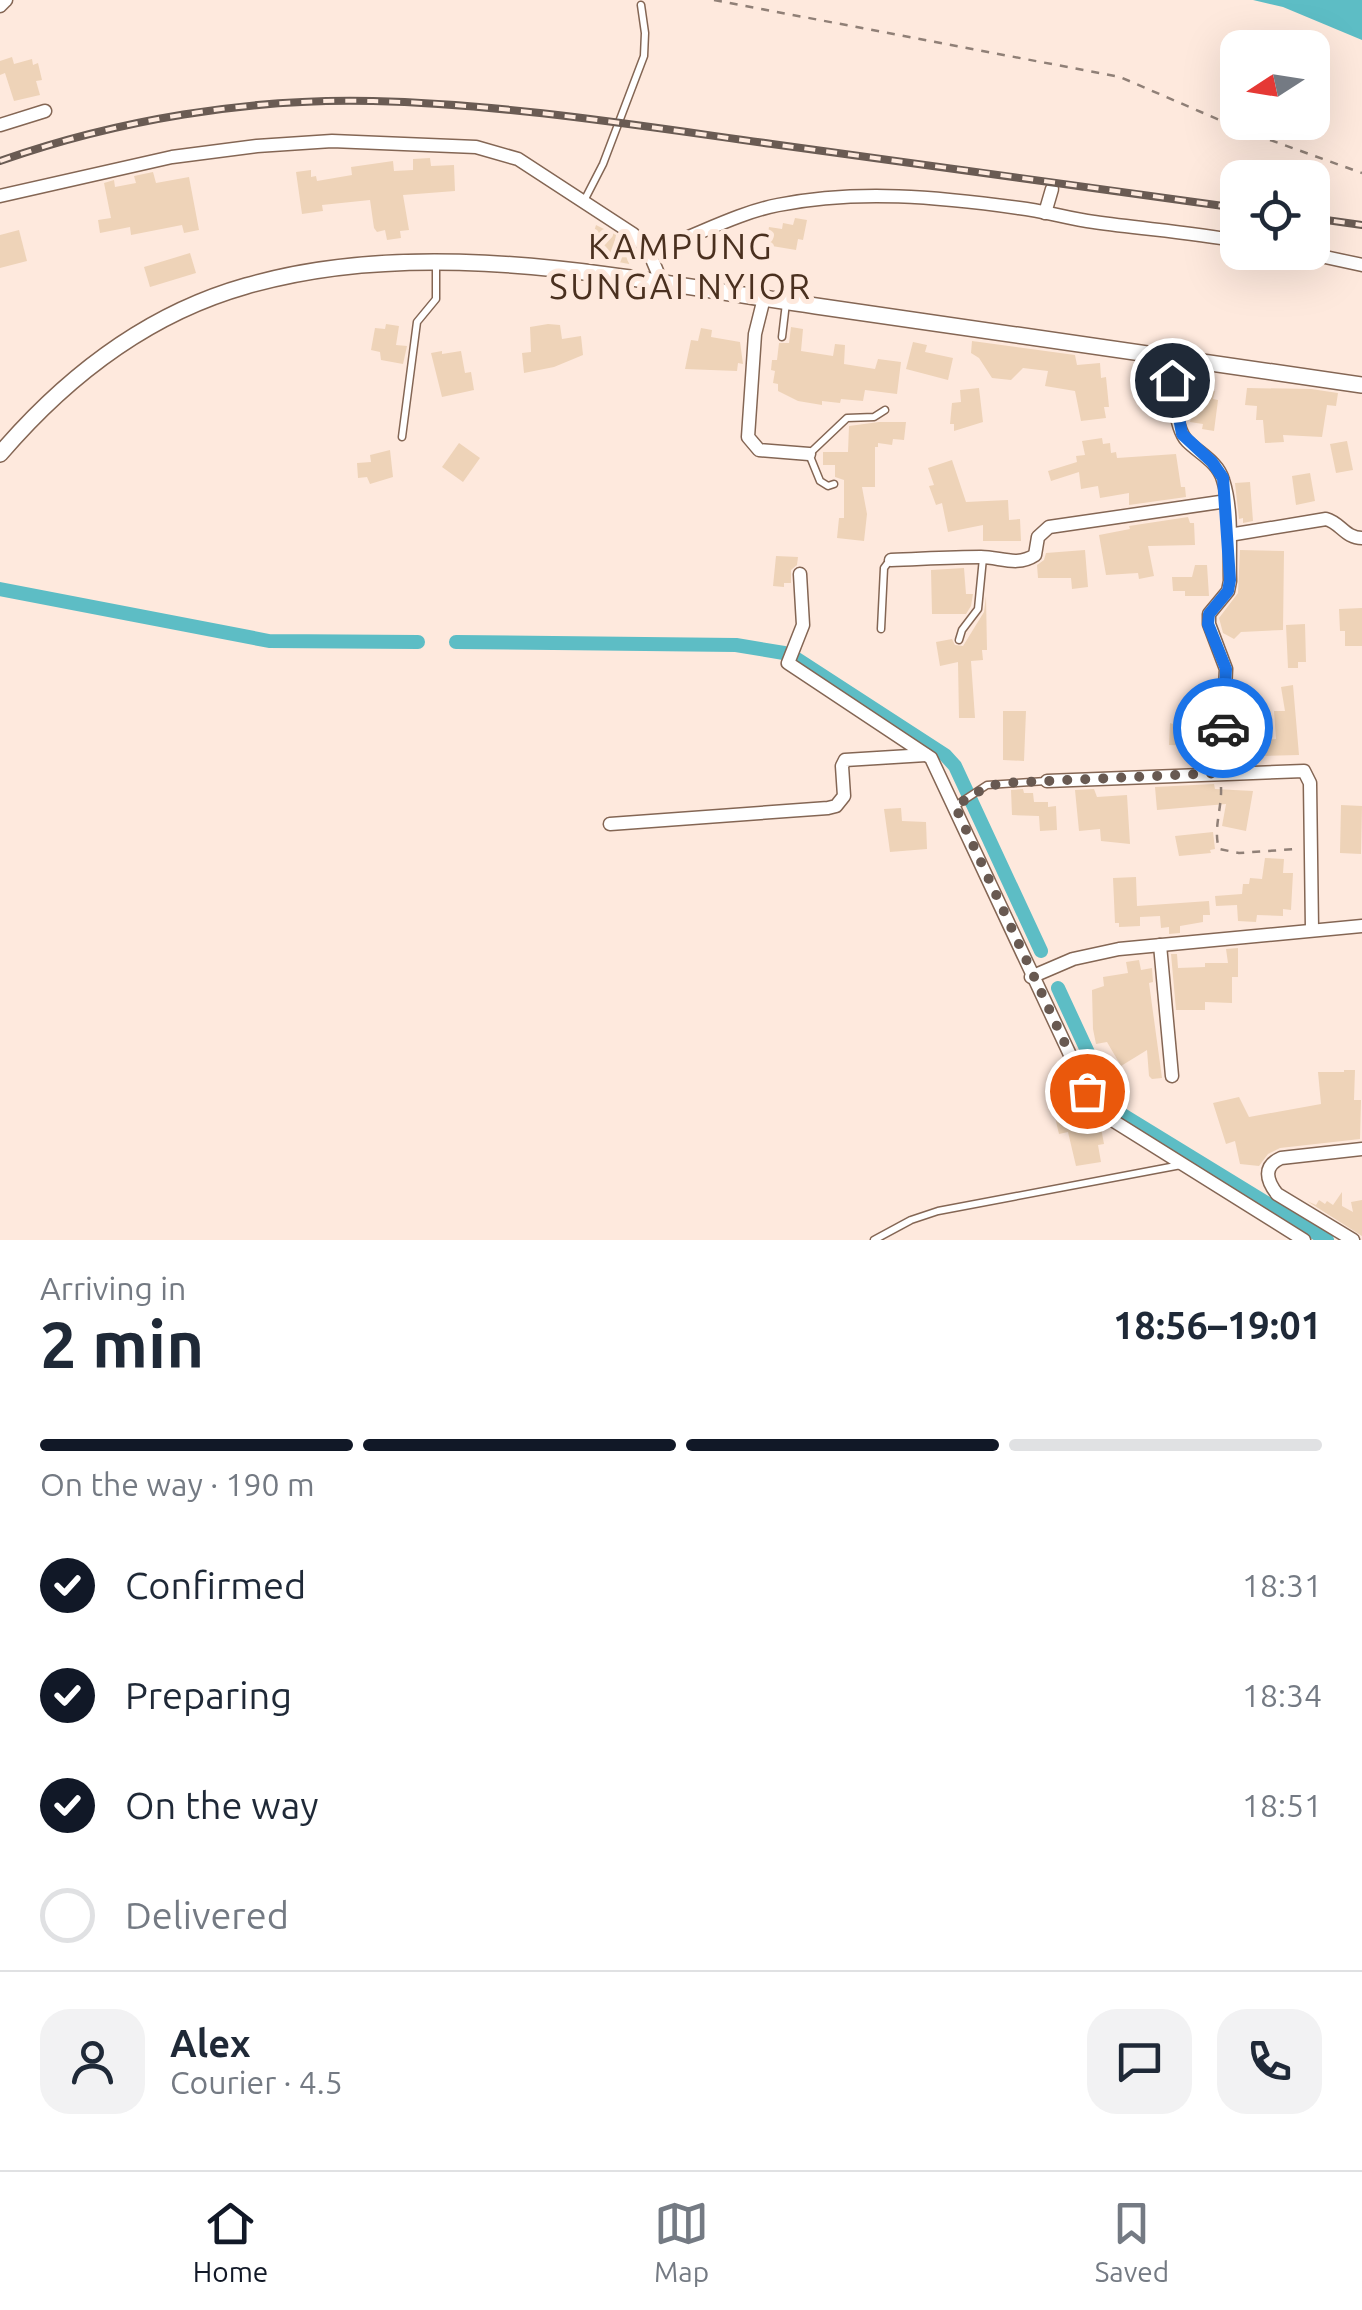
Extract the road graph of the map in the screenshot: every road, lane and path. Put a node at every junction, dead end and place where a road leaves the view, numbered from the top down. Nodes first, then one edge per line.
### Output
1 (6, 0) edge
2 (714, 0) edge
3 (641, 5) dead end
4 (0, 6) edge
5 (44, 111) dead end
6 (0, 125) edge
7 (1362, 174) edge
8 (1052, 189) dead end
9 (0, 196) edge
10 (585, 199) junction
11 (1046, 213) junction
12 (1220, 238) edge
13 (649, 252) junction
14 (1330, 259) edge
15 (436, 263) junction
16 (1362, 266) edge
17 (662, 283) junction
18 (764, 298) junction
19 (786, 302) junction
20 (782, 337) dead end
21 (1174, 358) junction
22 (1362, 385) edge
23 (885, 410) dead end
24 (402, 437) dead end
25 (0, 454) edge
26 (808, 454) junction
27 (834, 484) dead end
28 (1227, 501) junction
29 (1229, 536) junction
30 (1362, 538) edge
31 (983, 557) junction
32 (891, 560) joint
33 (800, 574) dead end
34 (881, 629) dead end
35 (958, 640) dead end
36 (926, 755) junction
37 (1220, 773) junction
38 (1047, 781) joint
39 (958, 804) junction
40 (610, 824) dead end
41 (1312, 848) junction
42 (1362, 926) edge
43 (1312, 929) junction
44 (1160, 945) junction
45 (1036, 974) junction
46 (1172, 1076) dead end
47 (1362, 1149) edge
48 (1182, 1165) junction
49 (874, 1240) edge
50 (1304, 1240) edge
51 (1353, 1240) edge

1 - 4 street
2 - 7 path
3 - 10 lane
5 - 6 street
8 - 11 street
9 - 10 street
10 - 13 street
11 - 12 street
11 - 13 street
13 - 17 street
14 - 16 street
15 - 17 street
15 - 24 lane
15 - 25 street
17 - 18 street
18 - 19 street
18 - 26 street
19 - 20 lane
19 - 21 street
21 - 22 street
21 - 28 street
23 - 26 lane
26 - 27 lane
28 - 29 street
28 - 31 street
29 - 30 street
29 - 37 street
31 - 32 street
31 - 35 lane
32 - 34 lane
33 - 36 street
36 - 39 street
36 - 40 street
37 - 38 street
37 - 41 street
37 - 41 path
38 - 39 lane
39 - 45 street
41 - 43 street
42 - 43 street
43 - 44 street
44 - 45 street
44 - 46 street
45 - 48 street
47 - 51 street
48 - 49 lane
48 - 50 street

